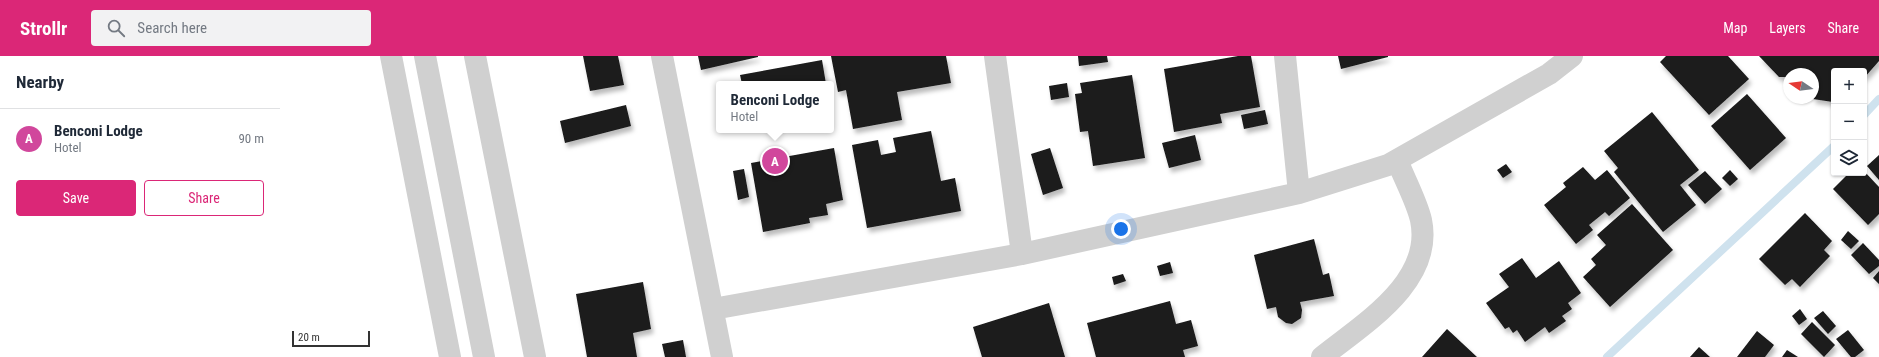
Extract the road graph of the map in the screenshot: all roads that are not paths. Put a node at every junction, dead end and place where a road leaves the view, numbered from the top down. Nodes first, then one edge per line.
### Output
1 (391, 56) edge
2 (425, 56) edge
3 (475, 56) edge
4 (662, 56) edge
5 (995, 56) edge
6 (1285, 56) edge
7 (1572, 56) edge
8 (1397, 160) junction
9 (1299, 193) junction
10 (1022, 254) junction
11 (713, 309) junction
12 (450, 357) edge
13 (484, 357) edge
14 (535, 357) edge
15 (722, 357) edge
16 (1322, 357) edge

1 - 12 street
2 - 13 street
3 - 14 street
4 - 11 street
5 - 10 street
6 - 9 street
7 - 8 street
8 - 9 street
8 - 16 street
9 - 10 street
10 - 11 street
11 - 15 street

